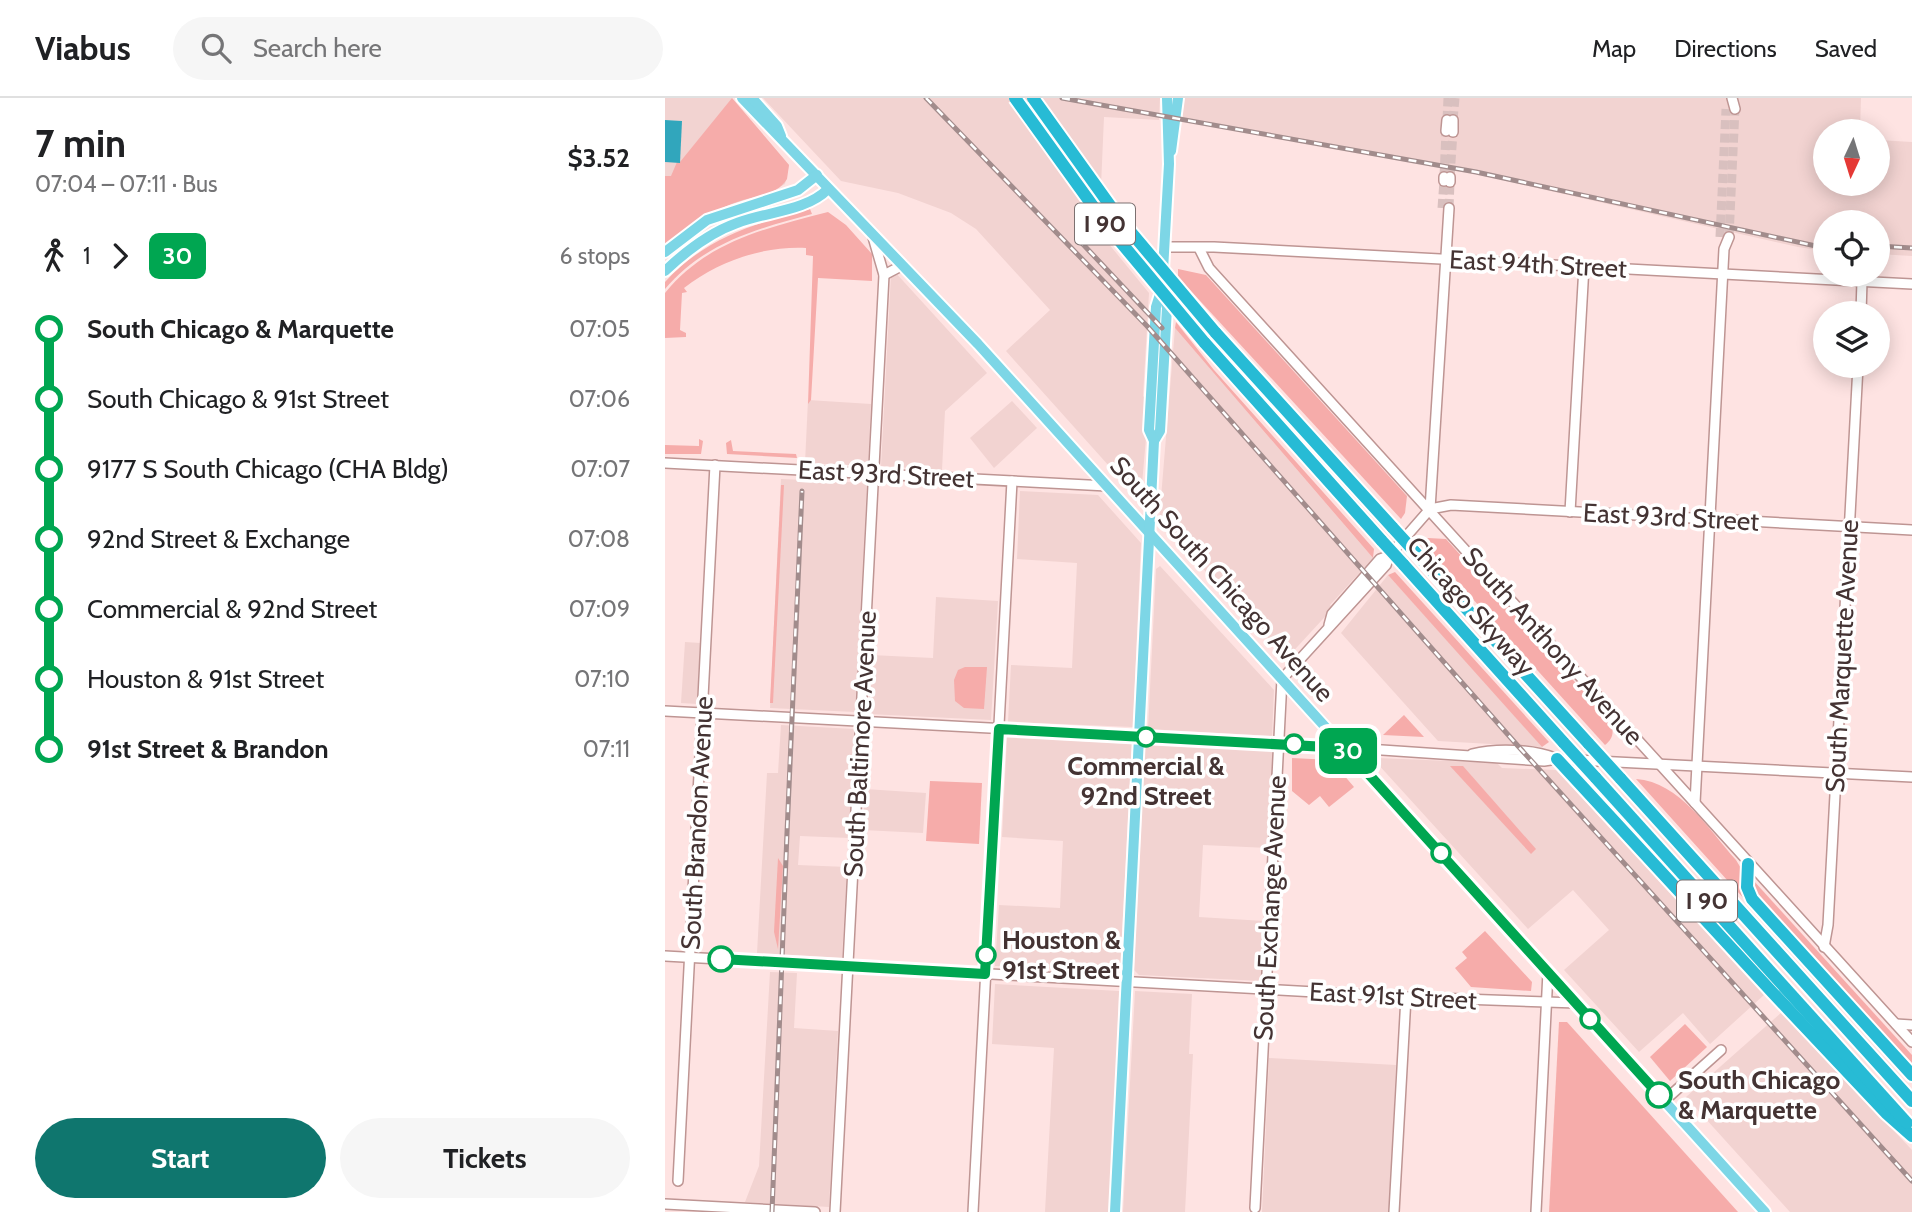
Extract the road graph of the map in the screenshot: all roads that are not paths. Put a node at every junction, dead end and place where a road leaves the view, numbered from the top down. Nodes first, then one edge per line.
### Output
1 (742, 98) edge
2 (752, 98) edge
3 (1015, 98) edge
4 (1033, 98) edge
5 (1167, 98) edge
6 (1178, 98) edge
7 (1450, 120) tunnel mouth
8 (1449, 132) tunnel mouth
9 (781, 136) junction
10 (1168, 164) junction
11 (817, 175) junction
12 (828, 189) junction
13 (1445, 208) tunnel mouth
14 (870, 230) junction
15 (1724, 237) tunnel mouth
16 (1164, 247) junction
17 (1199, 248) junction
18 (665, 252) edge
19 (1444, 259) junction
20 (903, 265) junction
21 (1584, 266) junction
22 (665, 271) edge
23 (1723, 274) junction
24 (884, 275) junction
25 (1813, 279) edge
26 (1890, 283) edge
27 (1912, 284) edge
28 (1857, 378) edge
29 (665, 463) edge
30 (715, 465) junction
31 (874, 474) junction
32 (1012, 481) junction
33 (1107, 486) junction
34 (1430, 509) junction
35 (1570, 512) junction
36 (1710, 519) junction
37 (1849, 527) junction
38 (1912, 530) edge
39 (1149, 531) junction
40 (1282, 680) junction
41 (665, 711) edge
42 (702, 713) junction
43 (862, 722) junction
44 (999, 729) junction
45 (1140, 737) junction
46 (1279, 743) junction
47 (1345, 748) junction
48 (1557, 759) junction
49 (1660, 764) junction
50 (1697, 766) junction
51 (1836, 773) junction
52 (1912, 777) edge
53 (1695, 803) junction
54 (1748, 864) junction
55 (1824, 947) junction
56 (665, 956) edge
57 (690, 958) junction
58 (848, 966) junction
59 (1548, 972) junction
60 (985, 974) junction
61 (1127, 982) junction
62 (1266, 989) junction
63 (1406, 997) junction
64 (1577, 1003) junction
65 (1547, 1004) junction
66 (1896, 1024) junction
67 (1912, 1025) edge
68 (1912, 1042) edge
69 (1721, 1050) dead end
70 (1912, 1075) edge
71 (1664, 1101) junction
72 (1912, 1101) edge
73 (1912, 1128) edge
74 (1912, 1136) edge
75 (678, 1181) dead end
76 (665, 1204) edge
77 (678, 1208) edge
78 (1255, 1208) dead end
79 (815, 1212) edge
80 (835, 1212) edge
81 (973, 1212) edge
82 (1115, 1212) edge
83 (1394, 1212) edge
84 (1536, 1212) edge
85 (1765, 1212) edge

1 - 9 main road, South South Chicago Avenue
2 - 9 main road, South South Chicago Avenue
3 - 73 highway, Chicago Skyway / I 90, bridge
4 - 72 highway, Chicago Skyway / I 90, bridge
5 - 10 main road
6 - 10 main road
7 - 8 street
9 - 11 main road, South South Chicago Avenue
10 - 16 main road
11 - 12 main road, South South Chicago Avenue
11 - 18 main road
12 - 14 main road, South South Chicago Avenue
12 - 22 main road
13 - 19 street
14 - 20 main road, South South Chicago Avenue
14 - 24 street, South Baltimore Avenue
15 - 23 street
16 - 17 street, East 94th Street
16 - 39 main road
17 - 19 street, East 94th Street
17 - 34 street, South Anthony Avenue
19 - 21 street, East 94th Street
19 - 34 street
20 - 24 street
20 - 33 main road, South South Chicago Avenue
21 - 23 street, East 94th Street
21 - 35 street
23 - 25 street, East 94th Street
23 - 36 street
24 - 31 street, South Baltimore Avenue
26 - 27 street, East 94th Street
28 - 37 street, South Marquette Avenue
29 - 30 street, East 93rd Street
30 - 31 street, East 93rd Street
30 - 42 street, South Brandon Avenue
31 - 32 street, East 93rd Street
31 - 43 street, South Baltimore Avenue
32 - 33 street, East 93rd Street
32 - 44 street
33 - 39 main road, South South Chicago Avenue
34 - 35 street, East 93rd Street
34 - 40 street
34 - 49 street, South Anthony Avenue
35 - 36 street, East 93rd Street
36 - 37 street, East 93rd Street
36 - 50 street
37 - 38 street, East 93rd Street
37 - 51 street, South Marquette Avenue
39 - 40 main road, South South Chicago Avenue
39 - 45 main road
40 - 46 street, South Exchange Avenue
40 - 47 main road, South South Chicago Avenue
41 - 42 street
42 - 43 street
42 - 57 street, South Brandon Avenue
43 - 44 street
43 - 58 street, South Baltimore Avenue
44 - 45 street
44 - 60 street
45 - 46 street
45 - 61 main road
46 - 47 street
46 - 62 street, South Exchange Avenue
47 - 48 street
47 - 59 main road, South South Chicago Avenue
48 - 49 street
48 - 74 highway
49 - 50 street
49 - 53 street, South Anthony Avenue
50 - 51 street
50 - 53 street
51 - 52 street
51 - 55 street, South Marquette Avenue
53 - 54 street, South Anthony Avenue
54 - 55 street, South Anthony Avenue
54 - 70 highway
55 - 66 street, South Anthony Avenue
56 - 57 street, East 91st Street
57 - 58 street, East 91st Street
57 - 75 street, South Brandon Avenue
58 - 60 street, East 91st Street
58 - 80 street, South Baltimore Avenue
59 - 64 main road, South South Chicago Avenue
59 - 65 street
60 - 61 street, East 91st Street
60 - 81 street
61 - 62 street, East 91st Street
61 - 82 main road
62 - 63 street, East 91st Street
62 - 78 street, South Exchange Avenue
63 - 65 street, East 91st Street
63 - 83 street
64 - 65 street, East 91st Street
64 - 71 main road, South South Chicago Avenue
65 - 84 street
66 - 67 street
66 - 68 street, South Anthony Avenue
69 - 71 street
71 - 85 main road, South South Chicago Avenue
76 - 77 street
77 - 79 street

